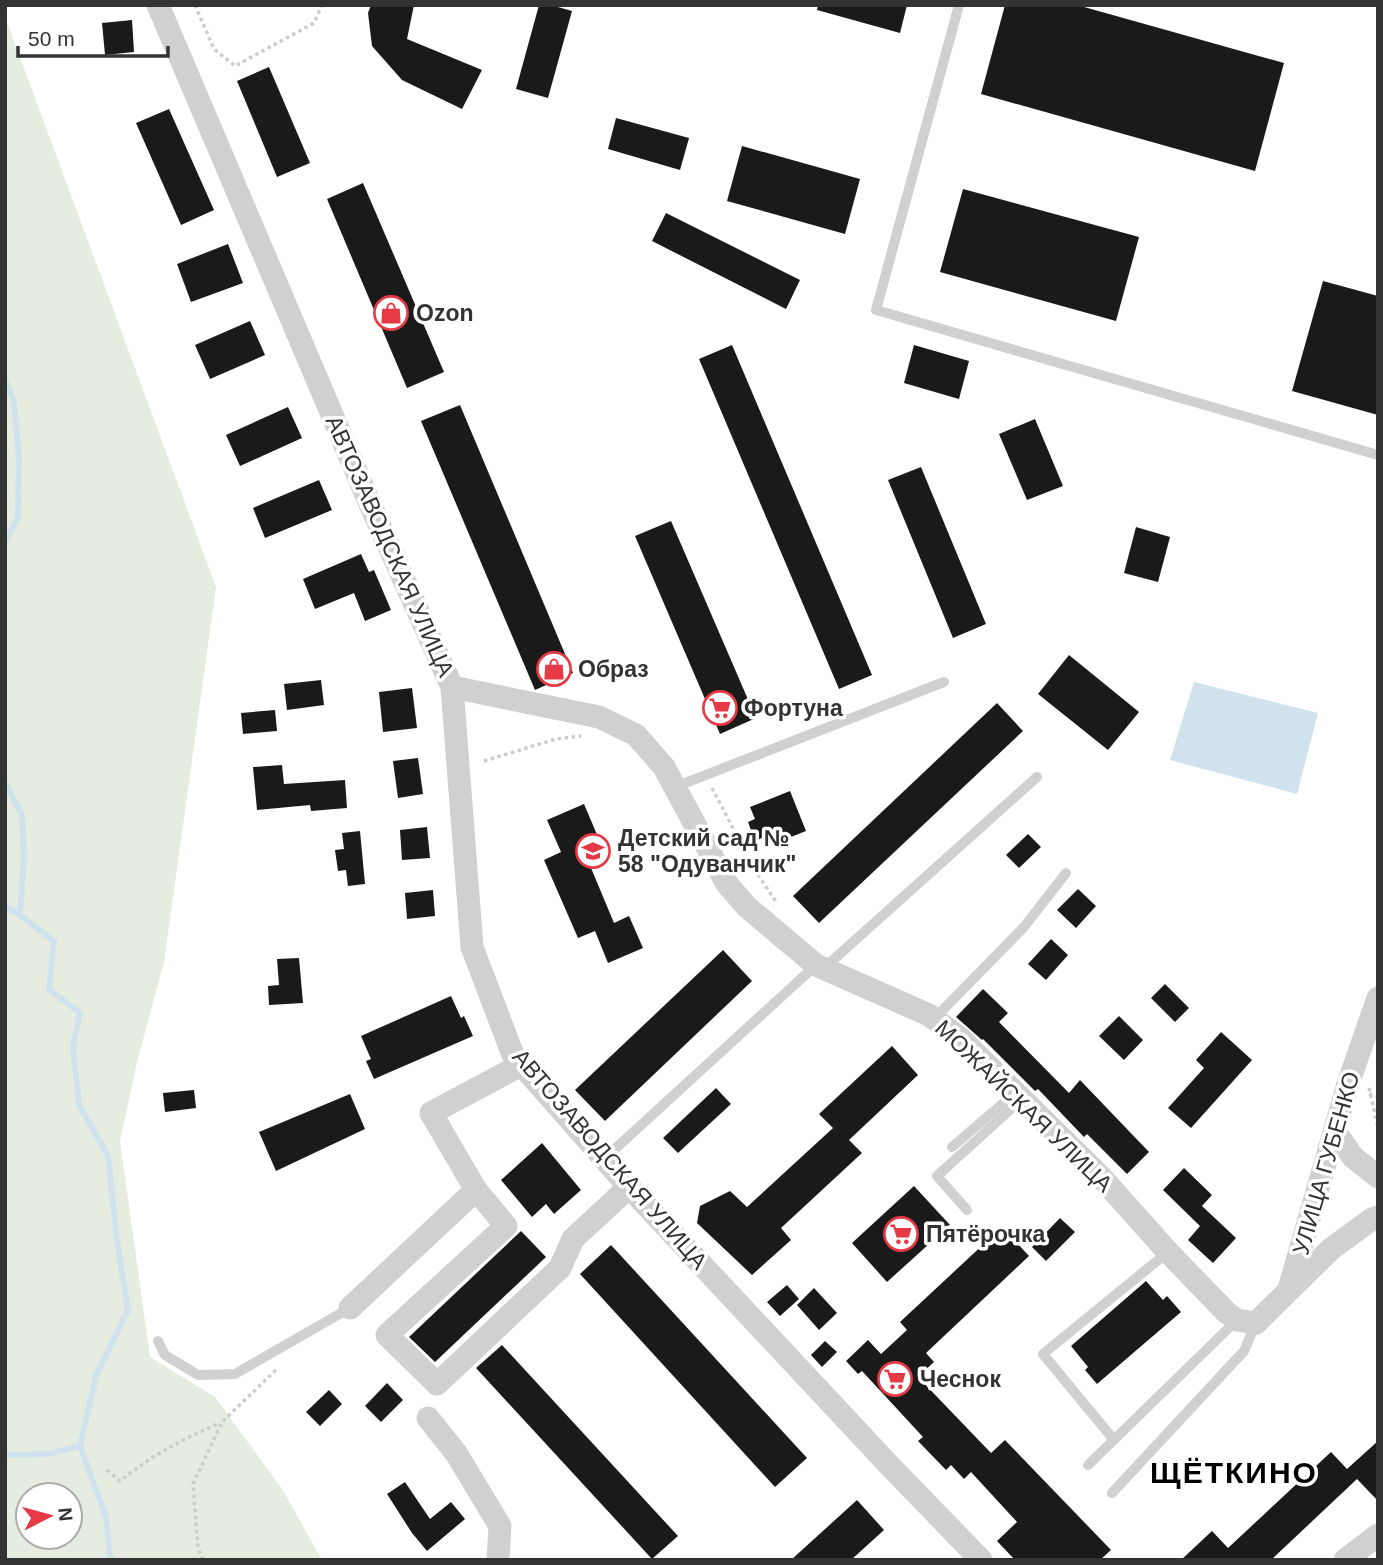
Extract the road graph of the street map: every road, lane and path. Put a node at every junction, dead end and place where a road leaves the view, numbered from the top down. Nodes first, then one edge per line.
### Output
1 (158, 5) edge
2 (195, 5) edge
3 (322, 5) edge
4 (959, 5) edge
5 (1378, 455) edge
6 (944, 682) dead end
7 (452, 687) junction
8 (589, 736) dead end
9 (484, 761) dead end
10 (705, 775) junction
11 (1037, 778) dead end
12 (675, 787) junction
13 (1066, 873) dead end
14 (780, 908) dead end
15 (819, 967) junction
16 (1376, 1009) edge
17 (934, 1019) junction
18 (521, 1065) junction
19 (1014, 1099) junction
20 (1336, 1133) junction
21 (952, 1147) dead end
22 (604, 1158) junction
23 (1378, 1177) edge
24 (629, 1187) junction
25 (476, 1190) junction
26 (967, 1210) dead end
27 (1378, 1217) edge
28 (1168, 1252) junction
29 (1289, 1289) junction
30 (350, 1308) joint
31 (1247, 1321) junction
32 (158, 1341) dead end
33 (282, 1365) dead end
34 (428, 1418) dead end
35 (222, 1422) junction
36 (1114, 1440) junction
37 (1088, 1465) dead end
38 (107, 1471) dead end
39 (1112, 1493) dead end
40 (1378, 1535) edge
41 (204, 1560) edge
42 (498, 1560) edge
43 (981, 1560) edge
44 (1345, 1560) edge

1 - 7 street, АВТОЗАВОДСКАЯ УЛИЦА
2 - 3 path
4 - 5 lane
6 - 10 lane
7 - 12 street, МОЖАЙСКАЯ УЛИЦА
7 - 18 street, АВТОЗАВОДСКАЯ УЛИЦА
8 - 9 path
10 - 12 lane
10 - 14 path
11 - 15 lane
12 - 15 street, МОЖАЙСКАЯ УЛИЦА
13 - 17 lane
15 - 17 street, МОЖАЙСКАЯ УЛИЦА
15 - 22 lane
16 - 20 street, УЛИЦА ГУБЕНКО
17 - 19 street, МОЖАЙСКАЯ УЛИЦА
18 - 22 street, АВТОЗАВОДСКАЯ УЛИЦА
18 - 25 street
19 - 21 lane
19 - 26 lane
19 - 28 street, МОЖАЙСКАЯ УЛИЦА
20 - 23 street
20 - 29 street, УЛИЦА ГУБЕНКО
22 - 24 street, АВТОЗАВОДСКАЯ УЛИЦА
24 - 25 street
24 - 43 street, АВТОЗАВОДСКАЯ УЛИЦА
25 - 30 street
27 - 29 street
28 - 31 street, МОЖАЙСКАЯ УЛИЦА
28 - 36 lane
29 - 31 street
30 - 32 lane
31 - 36 lane
31 - 39 lane
33 - 35 path
34 - 42 street
35 - 38 path
35 - 41 path
36 - 37 lane
40 - 44 street

